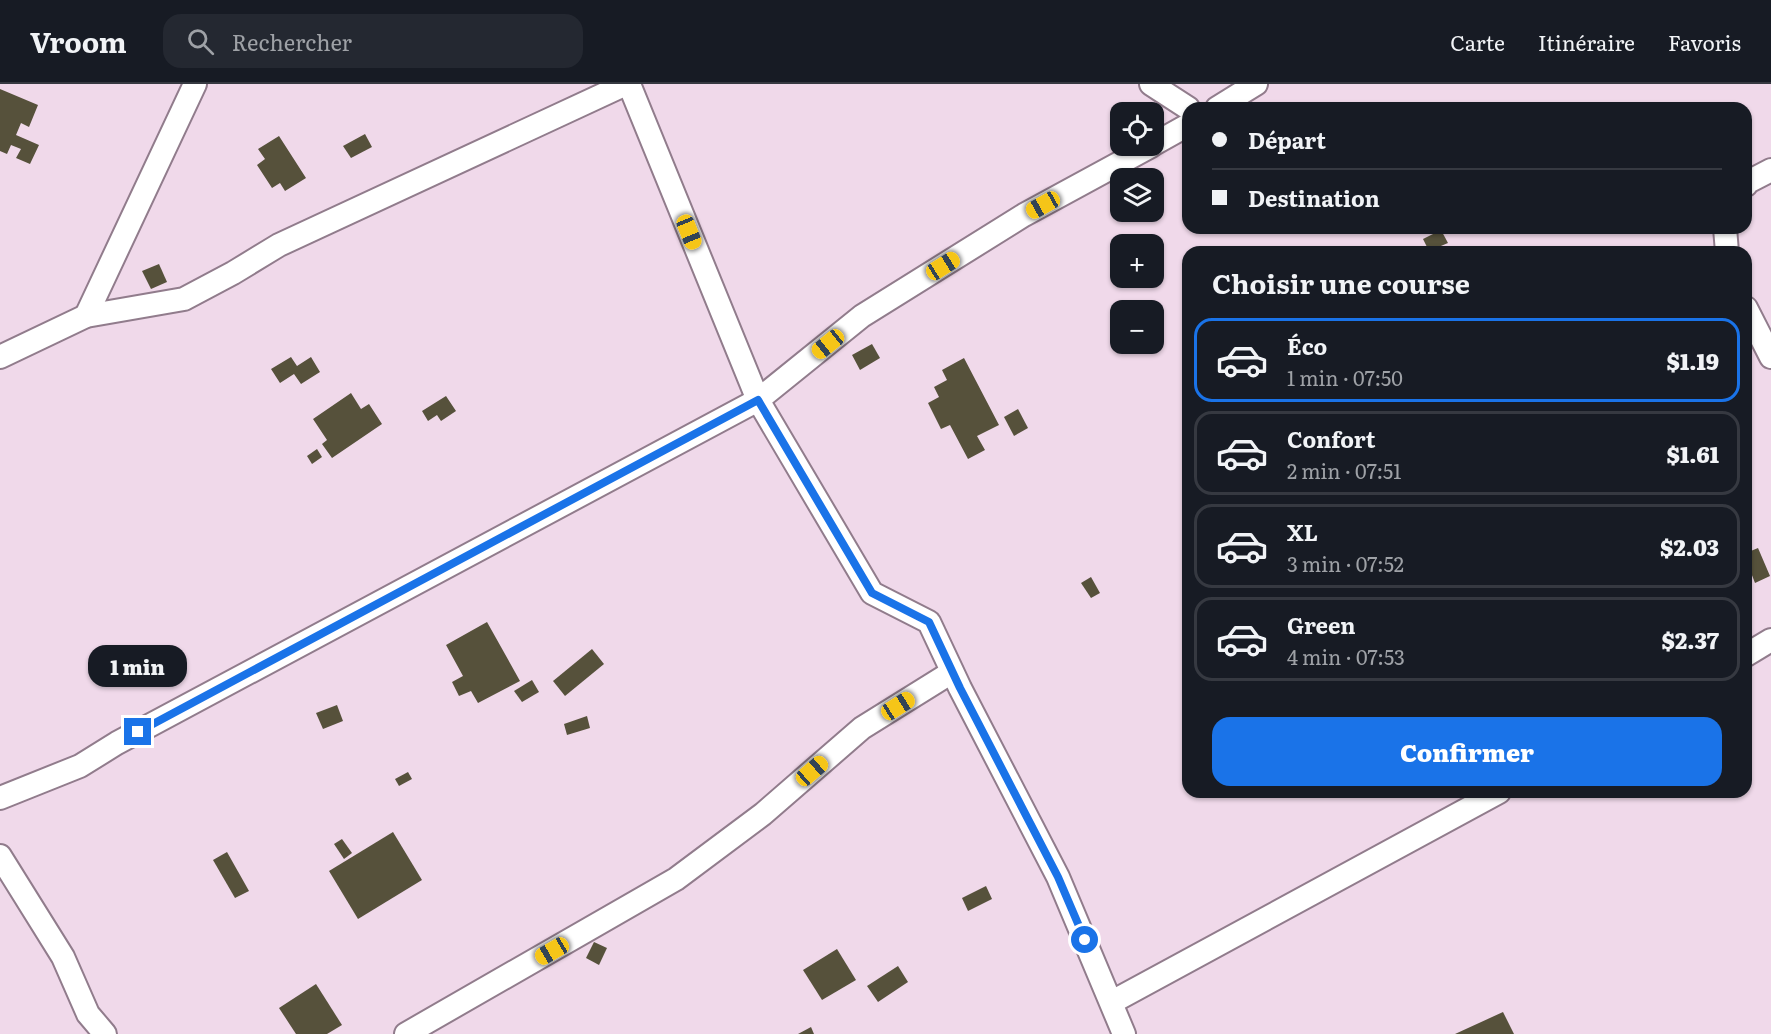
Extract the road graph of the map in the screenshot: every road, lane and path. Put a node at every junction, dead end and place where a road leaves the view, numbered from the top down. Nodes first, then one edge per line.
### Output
1 (195, 84) edge
2 (628, 84) edge
3 (1150, 84) edge
4 (1256, 84) edge
5 (1227, 102) edge
6 (1182, 104) edge
7 (1182, 128) edge
8 (1164, 138) edge
9 (1132, 156) edge
10 (1771, 170) edge
11 (1752, 180) edge
12 (86, 316) junction
13 (1752, 320) edge
14 (0, 357) edge
15 (1771, 357) edge
16 (758, 400) junction
17 (1771, 640) edge
18 (1752, 651) edge
19 (952, 672) junction
20 (0, 798) edge
21 (1488, 798) edge
22 (0, 856) edge
23 (1112, 1002) junction
24 (105, 1034) edge
25 (406, 1034) edge
26 (1124, 1034) edge

1 - 12 street
2 - 12 street
2 - 16 street
3 - 6 street
4 - 5 street
7 - 8 street
9 - 16 street
10 - 11 street
12 - 14 street
13 - 15 street
16 - 19 street
16 - 20 street
17 - 18 street
19 - 23 street
19 - 25 street
21 - 23 street
22 - 24 street
23 - 26 street

